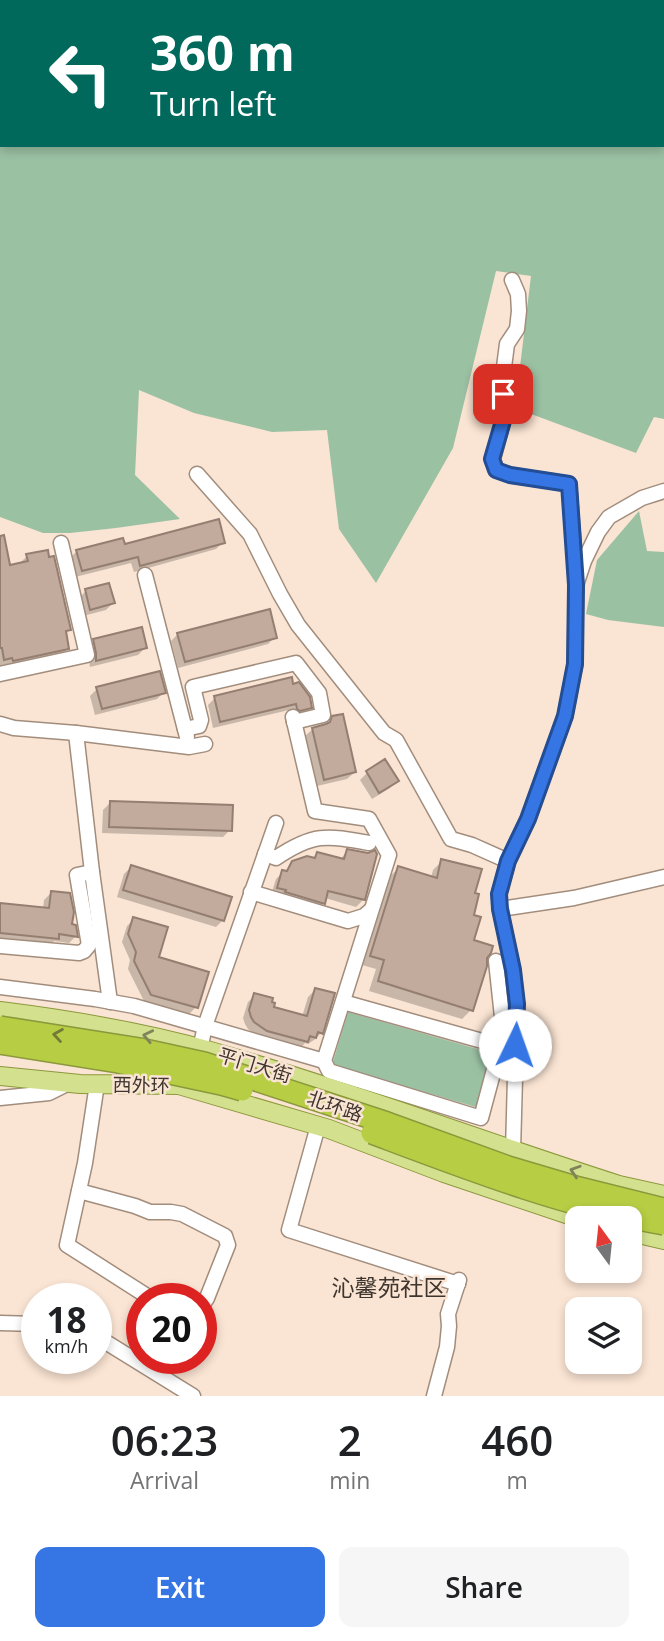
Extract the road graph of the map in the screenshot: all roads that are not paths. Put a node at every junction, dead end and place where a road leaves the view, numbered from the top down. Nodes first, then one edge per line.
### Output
1 (512, 280) dead end
2 (197, 474) dead end
3 (664, 491) edge
4 (61, 543) dead end
5 (145, 575) dead end
6 (576, 585) junction
7 (0, 674) edge
8 (7, 726) edge
9 (185, 729) junction
10 (76, 733) junction
11 (0, 737) edge
12 (205, 744) dead end
13 (189, 747) junction
14 (276, 824) dead end
15 (369, 843) dead end
16 (265, 854) junction
17 (508, 861) junction
18 (92, 872) junction
19 (664, 877) edge
20 (251, 892) junction
21 (500, 909) junction
22 (371, 910) junction
23 (0, 946) edge
24 (496, 961) dead end
25 (0, 987) edge
26 (110, 1002) junction
27 (343, 1002) junction
28 (0, 1011) edge
29 (205, 1026) junction
30 (0, 1027) edge
31 (0, 1043) edge
32 (500, 1046) junction
33 (196, 1048) junction
34 (0, 1053) edge
35 (324, 1060) junction
36 (0, 1076) edge
37 (69, 1083) junction
38 (97, 1084) junction
39 (184, 1086) junction
40 (0, 1098) edge
41 (318, 1126) junction
42 (479, 1139) junction
43 (513, 1151) junction
44 (465, 1180) junction
45 (79, 1191) junction
46 (664, 1195) edge
47 (664, 1209) edge
48 (565, 1214) edge
49 (664, 1224) edge
50 (642, 1235) edge
51 (664, 1240) edge
52 (126, 1283) edge
53 (213, 1283) edge
54 (0, 1323) edge
55 (21, 1324) edge
56 (112, 1346) edge
57 (193, 1396) edge
58 (434, 1396) edge

1 - 6 street
2 - 17 street
3 - 6 street
4 - 7 street
5 - 9 street
6 - 17 street
8 - 10 street
8 - 11 street
9 - 13 street
9 - 22 street
10 - 13 street
10 - 18 street
12 - 13 street
14 - 16 street
15 - 16 street
16 - 20 street
17 - 21 street
18 - 23 street
18 - 26 street
19 - 21 street
20 - 22 street
20 - 29 street
21 - 43 street
22 - 27 street
24 - 32 street
25 - 26 street
26 - 29 street
27 - 32 street
27 - 35 street
33 -> 28 main road, 平门大街
29 - 33 street
29 - 35 street
47 -> 30 highway, 北环路, bridge
31 - 49 highway, 北环路, bridge
32 - 35 street
33 - 39 main road
33 - 42 main road, 平门大街
34 - 39 main road, 平门大街
36 - 37 main road, 西外环
37 - 38 main road, 西外环
37 - 40 street
38 - 39 main road, 西外环
38 - 45 street
39 - 41 main road, 平门大街
41 - 44 main road, 平门大街
41 - 58 street
42 - 43 main road, 平门大街
42 - 44 main road
46 -> 43 main road, 平门大街
44 - 48 main road, 平门大街
45 - 52 street
45 - 53 street
50 - 51 main road
54 - 55 street
56 - 57 street

